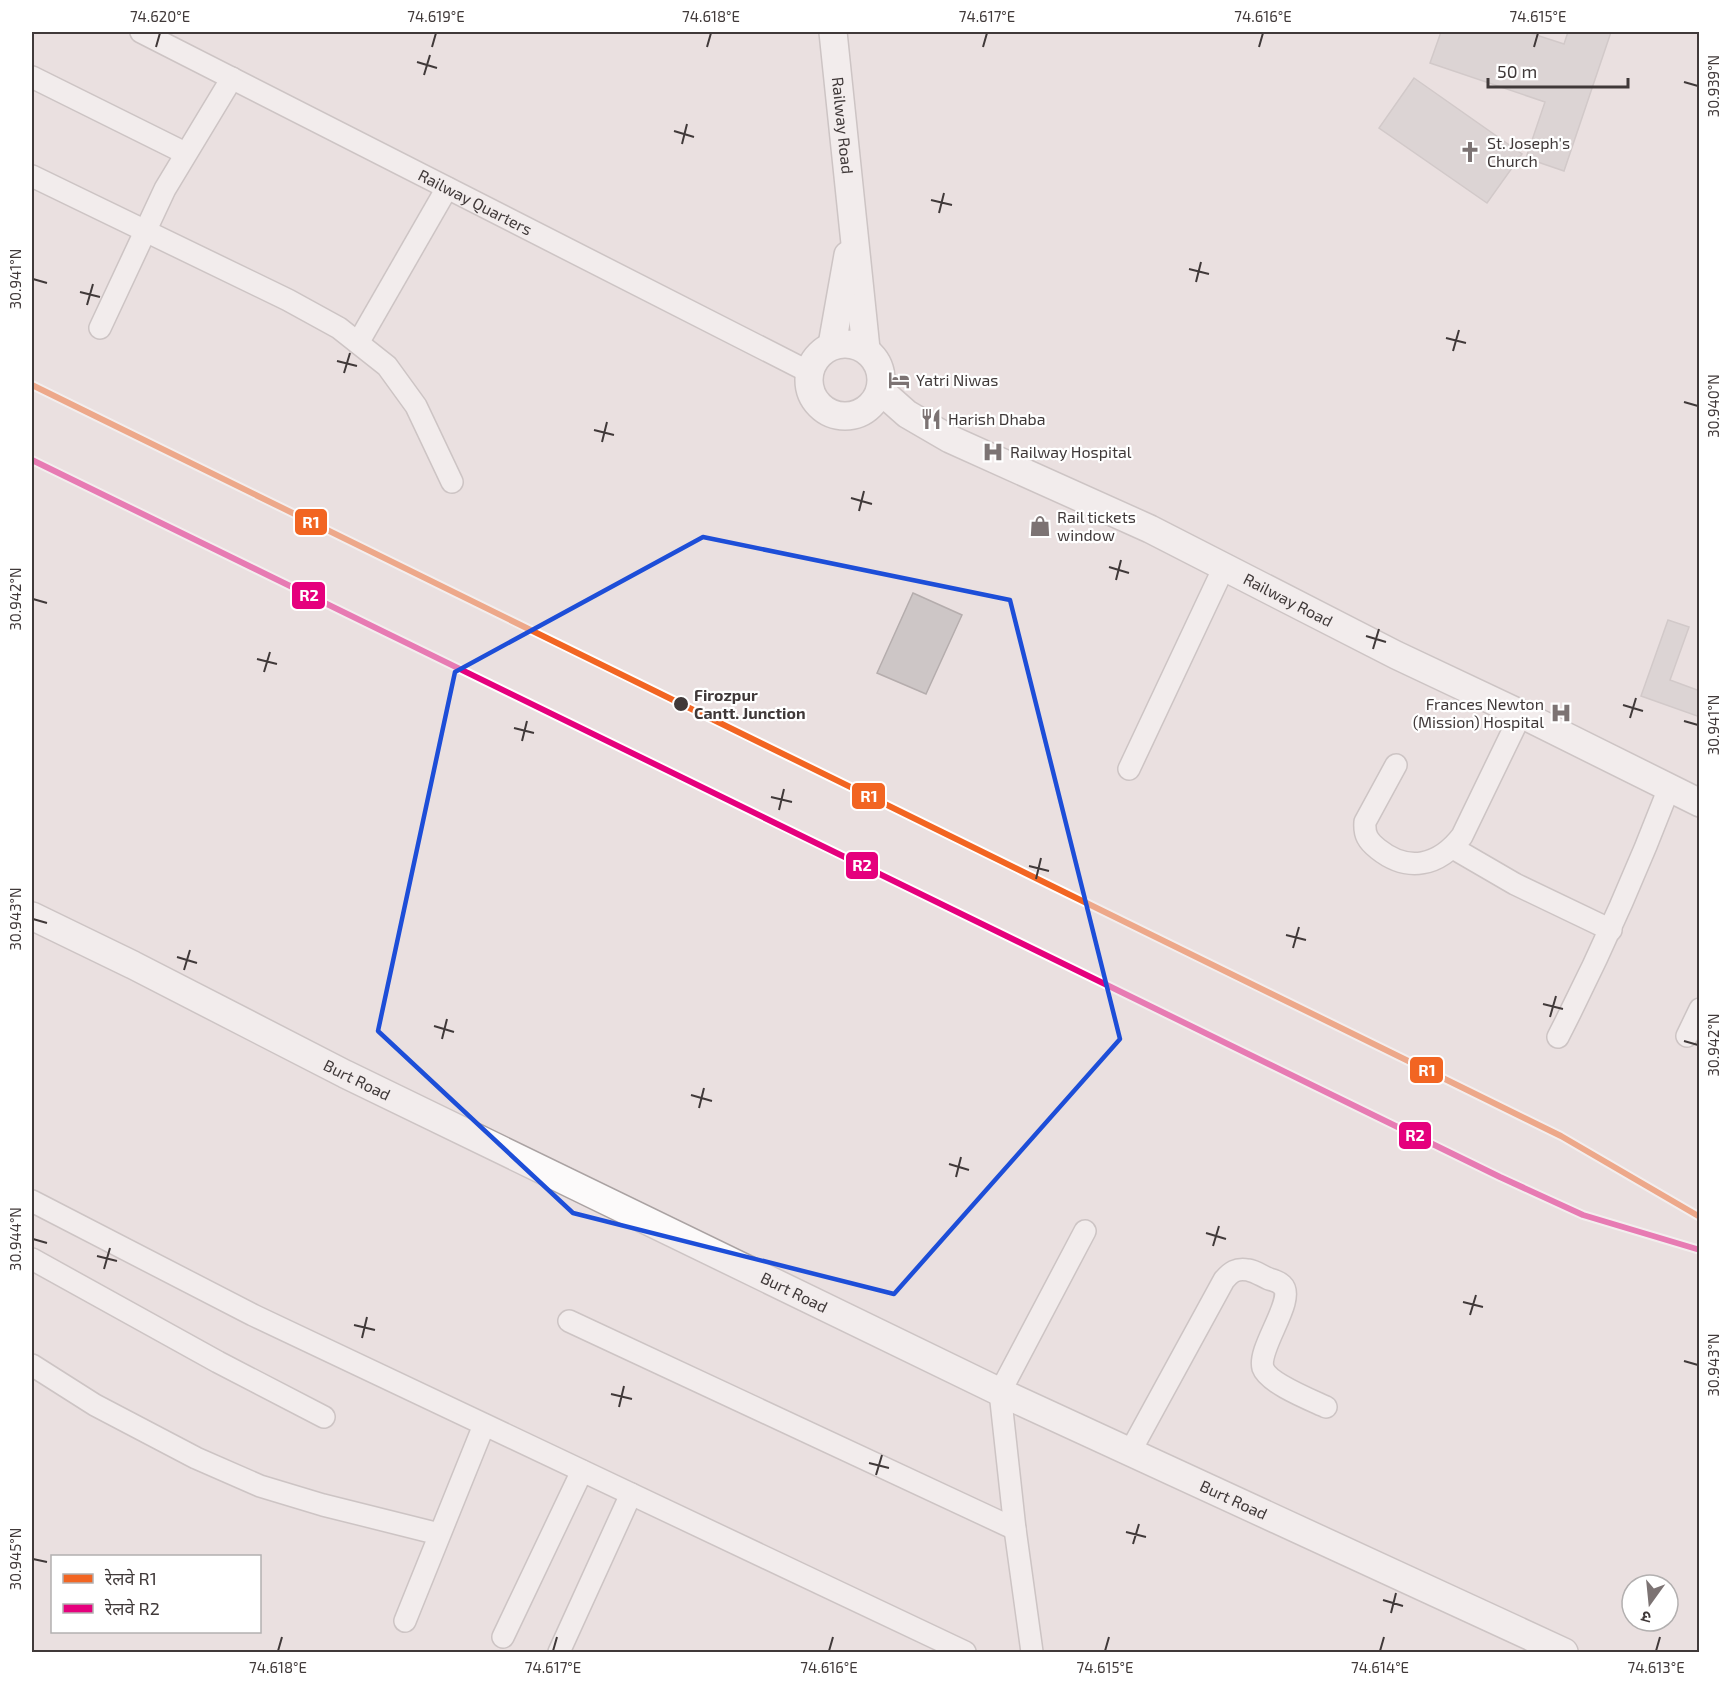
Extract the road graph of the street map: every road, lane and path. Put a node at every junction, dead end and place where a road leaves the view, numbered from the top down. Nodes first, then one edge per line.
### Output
1 (141, 32) edge
2 (834, 32) edge
3 (32, 77) edge
4 (232, 78) junction
5 (185, 153) junction
6 (32, 176) edge
7 (447, 188) junction
8 (854, 219) junction
9 (144, 231) junction
10 (100, 328) dead end
11 (358, 343) junction
12 (832, 345) junction
13 (866, 349) junction
14 (809, 372) junction
15 (881, 391) junction
16 (452, 482) dead end
17 (1224, 567) junction
18 (1521, 714) junction
19 (1396, 765) dead end
20 (1129, 769) dead end
21 (1669, 788) junction
22 (1700, 803) edge
23 (1453, 848) junction
24 (32, 916) edge
25 (1611, 930) junction
26 (1700, 1009) edge
27 (1687, 1036) dead end
28 (1558, 1037) dead end
29 (32, 1201) edge
30 (1085, 1231) dead end
31 (32, 1259) edge
32 (570, 1321) dead end
33 (32, 1365) edge
34 (1000, 1392) junction
35 (1326, 1407) dead end
36 (324, 1417) dead end
37 (484, 1425) junction
38 (1130, 1452) junction
39 (582, 1471) junction
40 (631, 1494) junction
41 (1016, 1530) junction
42 (439, 1534) junction
43 (405, 1621) dead end
44 (503, 1637) dead end
45 (559, 1653) edge
46 (965, 1653) edge
47 (1032, 1653) edge
48 (1564, 1653) edge

1 - 4 street, Railway Quarters
2 - 8 street, Railway Road
3 - 5 street
4 - 5 street
4 - 7 street, Railway Quarters
5 - 9 street
6 - 9 street
7 - 11 street
7 - 14 street, Railway Quarters
8 - 12 street, Railway Road
8 - 13 street, Railway Road
9 - 10 street
9 - 11 street
11 - 16 street
12 - 13 street
12 - 14 street
13 - 15 street
14 - 15 street
15 - 17 street, Railway Road
17 - 18 street, Railway Road
17 - 20 street
18 - 21 street, Railway Road
18 - 23 street
19 - 23 street
21 - 22 street, Railway Road
21 - 25 street
23 - 25 street
24 - 34 street, Burt Road
25 - 28 street
26 - 27 street
29 - 37 street
30 - 34 street
31 - 36 street
32 - 41 street
33 - 42 street
34 - 38 street, Burt Road
34 - 41 street
35 - 38 street
37 - 39 street
37 - 42 street
38 - 48 street, Burt Road
39 - 40 street
39 - 44 street
40 - 45 street
40 - 46 street
41 - 47 street
42 - 43 street

